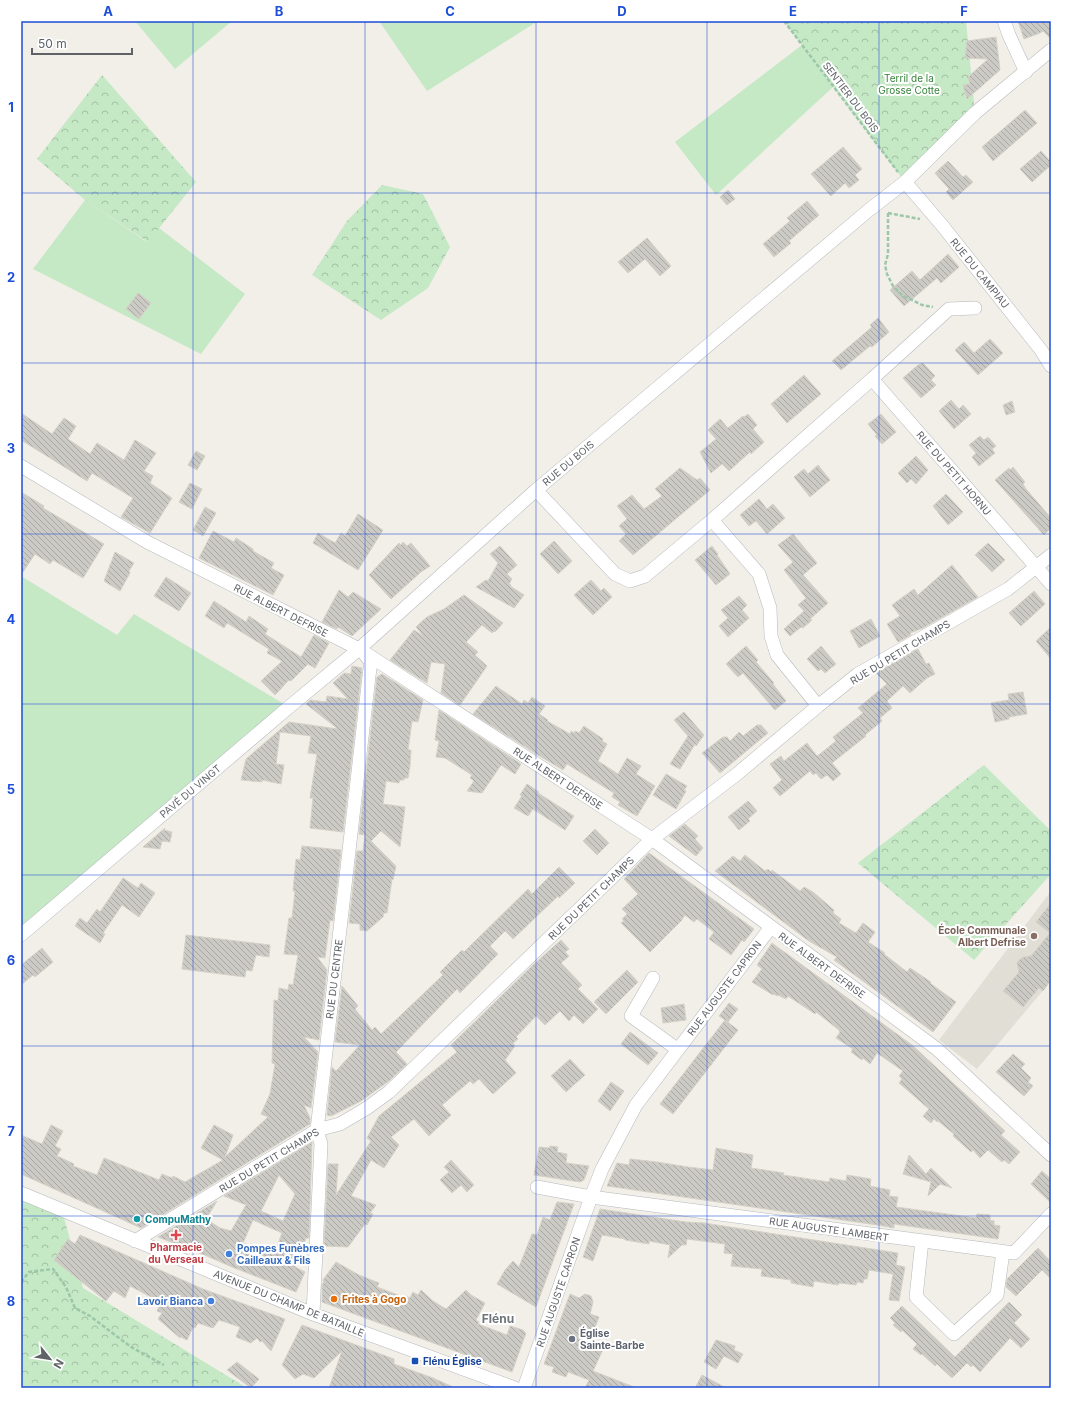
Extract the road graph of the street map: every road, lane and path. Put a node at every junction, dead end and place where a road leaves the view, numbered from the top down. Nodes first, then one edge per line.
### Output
1 (784, 21) edge
2 (1004, 21) edge
3 (1051, 50) edge
4 (1026, 72) junction
5 (905, 182) junction
6 (869, 210) junction
7 (888, 213) junction
8 (941, 224) junction
9 (975, 308) dead end
10 (949, 309) junction
11 (1051, 366) edge
12 (872, 380) junction
13 (21, 466) edge
14 (536, 490) junction
15 (712, 520) junction
16 (1051, 555) edge
17 (1036, 566) junction
18 (1051, 584) edge
19 (359, 649) junction
20 (818, 706) junction
21 (652, 840) junction
22 (771, 927) junction
23 (21, 935) edge
24 (653, 978) dead end
25 (677, 1049) junction
26 (317, 1130) junction
27 (1051, 1155) edge
28 (537, 1187) dead end
29 (21, 1193) edge
30 (591, 1197) junction
31 (1051, 1214) edge
32 (136, 1241) junction
33 (922, 1241) junction
34 (1003, 1252) junction
35 (21, 1282) edge
36 (313, 1314) junction
37 (164, 1365) dead end
38 (515, 1388) edge
39 (524, 1388) edge

1 - 5 path, SENTIER DU BOIS
2 - 4 street
3 - 4 street
4 - 5 street
5 - 6 street
5 - 8 street, RUE DU CAMPIAU
6 - 7 path
6 - 14 street, RUE DU BOIS
7 - 8 path
7 - 10 path
8 - 11 street, RUE DU CAMPIAU
9 - 10 street
10 - 12 street
12 - 15 street
12 - 17 street, RUE DU PETIT HORNU
13 - 19 street, RUE ALBERT DEFRISE
14 - 15 street
14 - 19 street, RUE DU BOIS
15 - 20 street
16 - 17 street, RUE DU PETIT CHAMPS
17 - 18 street, RUE DU PETIT HORNU
17 - 20 street, RUE DU PETIT CHAMPS
19 - 21 street, RUE ALBERT DEFRISE
19 - 23 street, PAVÉ DU VINGT
19 - 26 street, RUE DU CENTRE
20 - 21 street, RUE DU PETIT CHAMPS
21 - 22 street, RUE ALBERT DEFRISE
21 - 26 street, RUE DU PETIT CHAMPS
22 - 25 street, RUE AUGUSTE CAPRON
22 - 27 street, RUE ALBERT DEFRISE
24 - 25 street
25 - 30 street, RUE AUGUSTE CAPRON
26 - 32 street, RUE DU PETIT CHAMPS
26 - 36 street, RUE DU CENTRE
28 - 30 street
29 - 32 street, AVENUE DU CHAMP DE BATAILLE
30 - 33 street, RUE AUGUSTE LAMBERT
30 - 39 street, RUE AUGUSTE CAPRON
31 - 34 street, RUE AUGUSTE LAMBERT
32 - 36 street, AVENUE DU CHAMP DE BATAILLE
33 - 34 street, RUE AUGUSTE LAMBERT
33 - 34 street
35 - 37 path
36 - 38 street, AVENUE DU CHAMP DE BATAILLE

